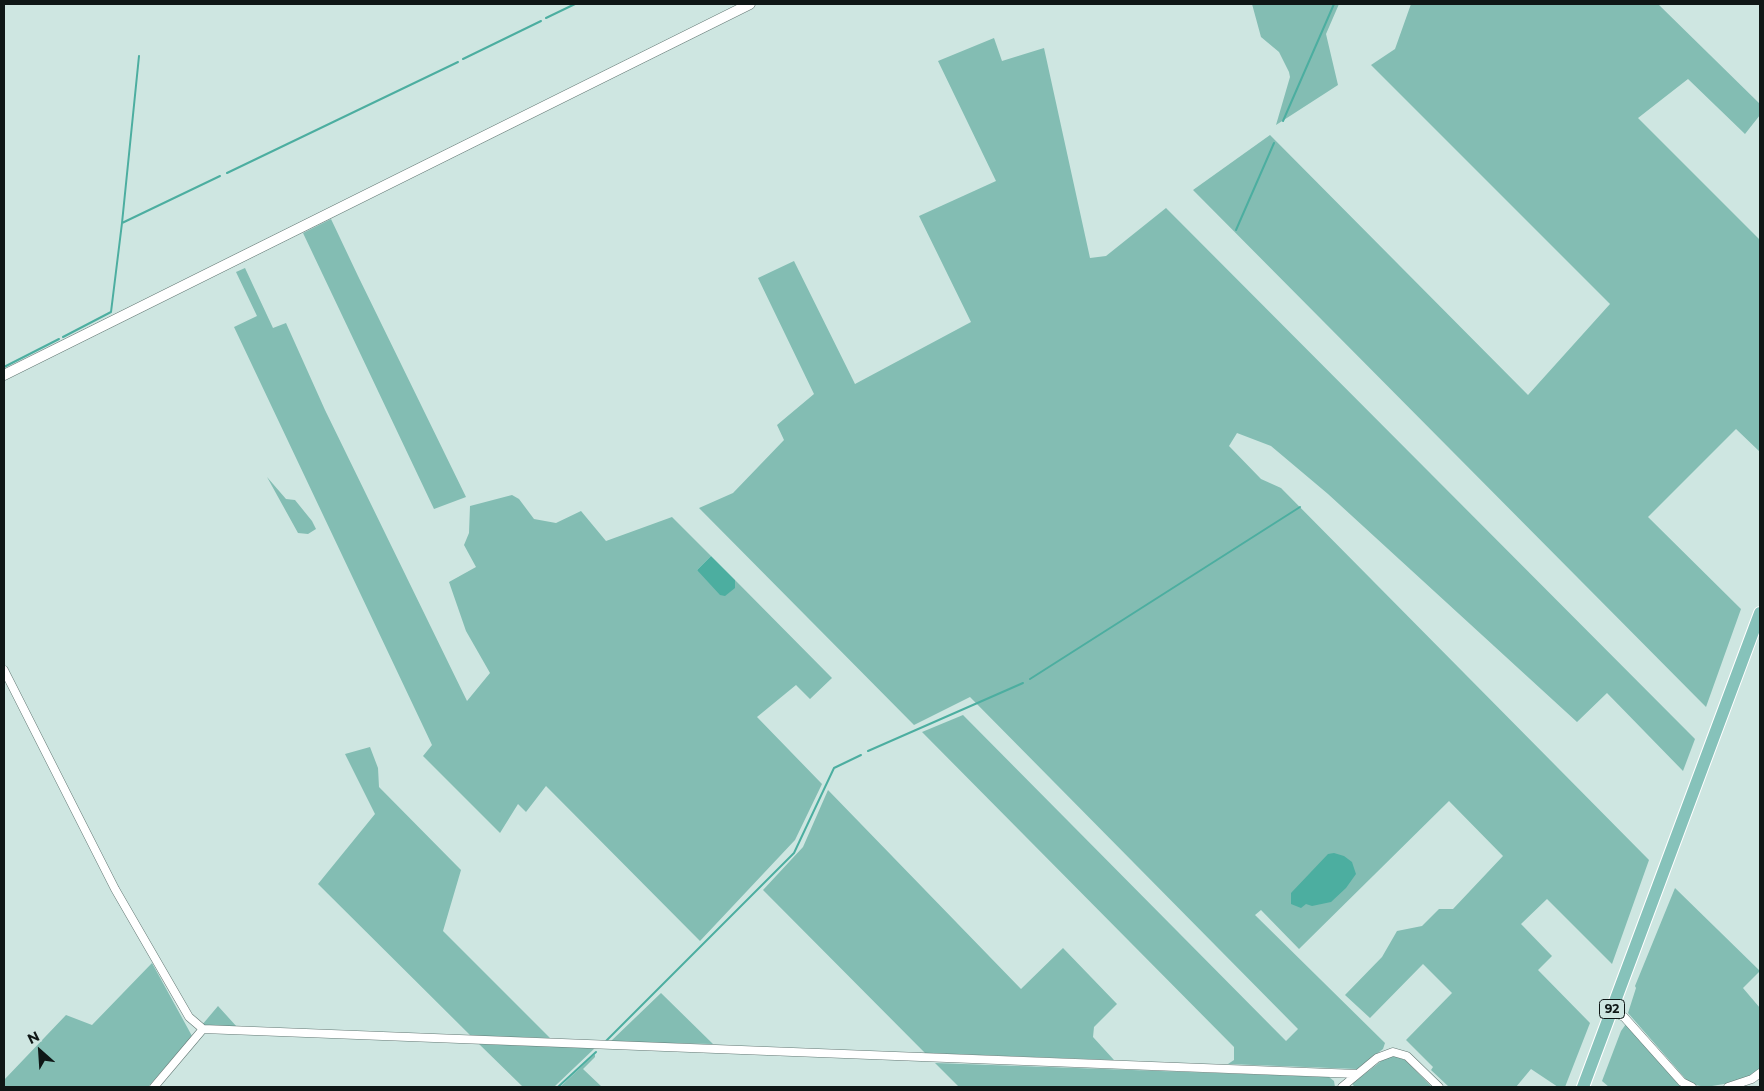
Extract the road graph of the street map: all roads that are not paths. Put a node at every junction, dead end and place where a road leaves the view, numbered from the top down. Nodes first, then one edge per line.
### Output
1 (750, 4) edge
2 (4, 375) edge
3 (1760, 613) edge
4 (4, 670) edge
5 (1611, 1011) junction
6 (203, 1029) junction
7 (1760, 1073) edge
8 (1357, 1074) junction
9 (154, 1087) edge
10 (1342, 1087) edge
11 (1439, 1087) edge
12 (1583, 1087) edge
13 (1692, 1087) edge
14 (1728, 1087) edge

1 - 2 street
3 - 5 main road, 92
4 - 6 street
5 - 12 main road, 92
5 - 13 street
6 - 8 street
6 - 9 street
7 - 14 street
8 - 10 street
8 - 11 street

